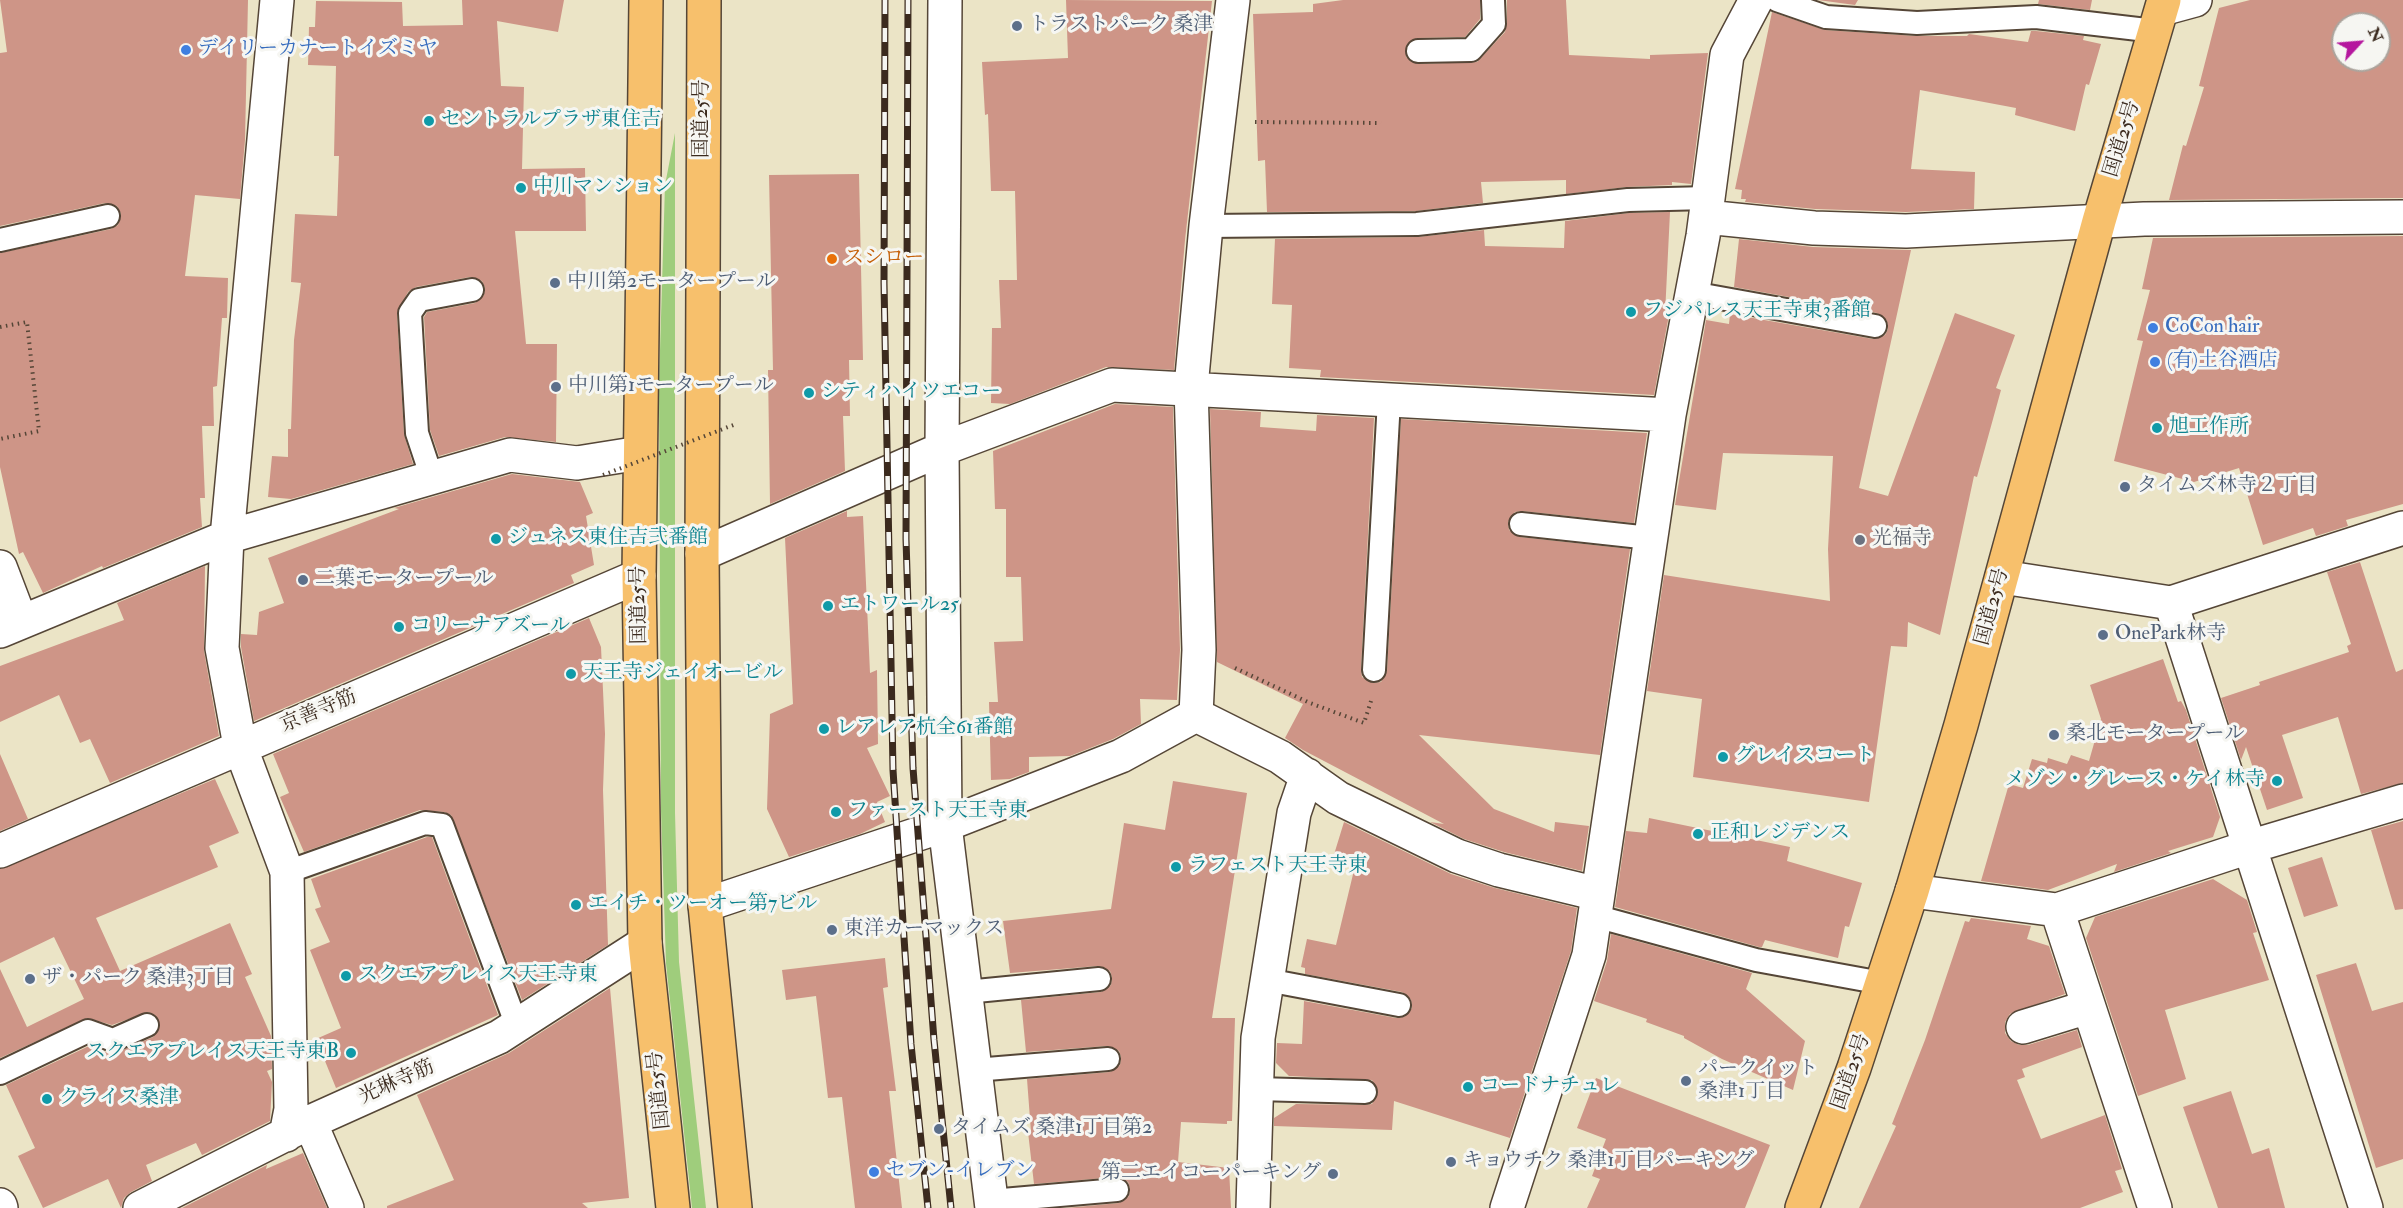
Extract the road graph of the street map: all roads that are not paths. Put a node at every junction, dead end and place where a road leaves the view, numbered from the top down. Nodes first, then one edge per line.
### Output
1 (277, 0) edge
2 (646, 0) edge
3 (704, 0) edge
4 (945, 0) edge
5 (1233, 0) edge
6 (1494, 0) edge
7 (1756, 0) edge
8 (1777, 0) edge
9 (2195, 0) edge
10 (2161, 14) edge
11 (1418, 51) dead end
12 (1707, 208) junction
13 (108, 216) dead end
14 (2403, 217) edge
15 (2099, 221) junction
16 (1206, 226) junction
17 (0, 240) edge
18 (472, 290) dead end
19 (1692, 293) junction
20 (1875, 326) dead end
21 (1191, 387) junction
22 (1389, 400) junction
23 (1669, 415) junction
24 (942, 449) junction
25 (640, 453) junction
26 (432, 478) junction
27 (1521, 524) dead end
28 (2403, 528) edge
29 (227, 537) junction
30 (1650, 538) junction
31 (702, 554) junction
32 (0, 567) edge
33 (639, 576) junction
34 (2002, 577) junction
35 (2171, 603) junction
36 (10, 626) edge
37 (1374, 670) road end
38 (1196, 715) junction
39 (240, 746) junction
40 (1307, 776) junction
41 (2403, 801) edge
42 (945, 825) junction
43 (2249, 847) junction
44 (0, 851) edge
45 (287, 872) junction
46 (1912, 891) junction
47 (705, 905) junction
48 (1596, 905) junction
49 (2056, 910) junction
50 (645, 944) junction
51 (1099, 979) dead end
52 (1267, 981) junction
53 (1882, 983) junction
54 (966, 992) junction
55 (1399, 1005) dead end
56 (2088, 1007) junction
57 (147, 1025) dead end
58 (517, 1026) junction
59 (2023, 1027) dead end
60 (1108, 1059) dead end
61 (975, 1070) junction
62 (0, 1073) edge
63 (1257, 1089) junction
64 (1365, 1092) dead end
65 (298, 1129) junction
66 (1117, 1190) dead end
67 (992, 1205) edge
68 (140, 1208) edge
69 (347, 1208) edge
70 (673, 1208) edge
71 (735, 1208) edge
72 (1253, 1208) edge
73 (1508, 1208) edge
74 (1802, 1208) edge
75 (2155, 1208) edge
76 (2366, 1208) edge

1 - 29 street
2 - 25 highway, 国道25号
3 - 31 highway, 国道25号
4 - 24 street
5 - 16 street
6 - 11 lane
7 - 12 street
8 - 10 lane
9 - 10 street
10 - 15 highway, 国道25号
12 - 15 street
12 - 16 lane
12 - 19 street
13 - 17 lane
14 - 15 street
15 - 34 highway, 国道25号
16 - 21 street
18 - 26 lane
19 - 20 lane
19 - 23 street
21 - 22 street
21 - 24 street
21 - 38 street
22 - 23 street
22 - 37 lane
23 - 30 street
24 - 31 street
24 - 42 street
25 - 26 street
25 - 33 highway, 国道25号
26 - 29 street
27 - 30 lane
28 - 35 street
29 - 36 street
29 - 39 street
30 - 48 street
31 - 47 highway, 国道25号
32 - 36 street
33 - 39 street, 京善寺筋
33 - 50 highway, 国道25号
34 - 35 street
34 - 46 highway, 国道25号
35 - 43 street
38 - 40 street
38 - 42 street
39 - 44 street, 京善寺筋
39 - 45 street
40 - 48 street
40 - 52 street
41 - 43 street
42 - 47 street
42 - 54 street
43 - 49 street
43 - 76 street
45 - 58 lane
45 - 65 street
46 - 49 street
46 - 53 highway, 国道25号
47 - 71 highway, 国道25号
48 - 53 lane
48 - 73 street
49 - 56 street
50 - 58 street, 光琳寺筋
50 - 70 highway, 国道25号
51 - 54 lane
52 - 55 lane
52 - 63 street
53 - 74 highway, 国道25号
54 - 61 street
56 - 59 street
56 - 75 street
57 - 62 lane
58 - 65 street, 光琳寺筋
60 - 61 lane
61 - 67 street
63 - 64 lane
63 - 72 street
65 - 68 street, 光琳寺筋
65 - 69 street
66 - 67 lane

